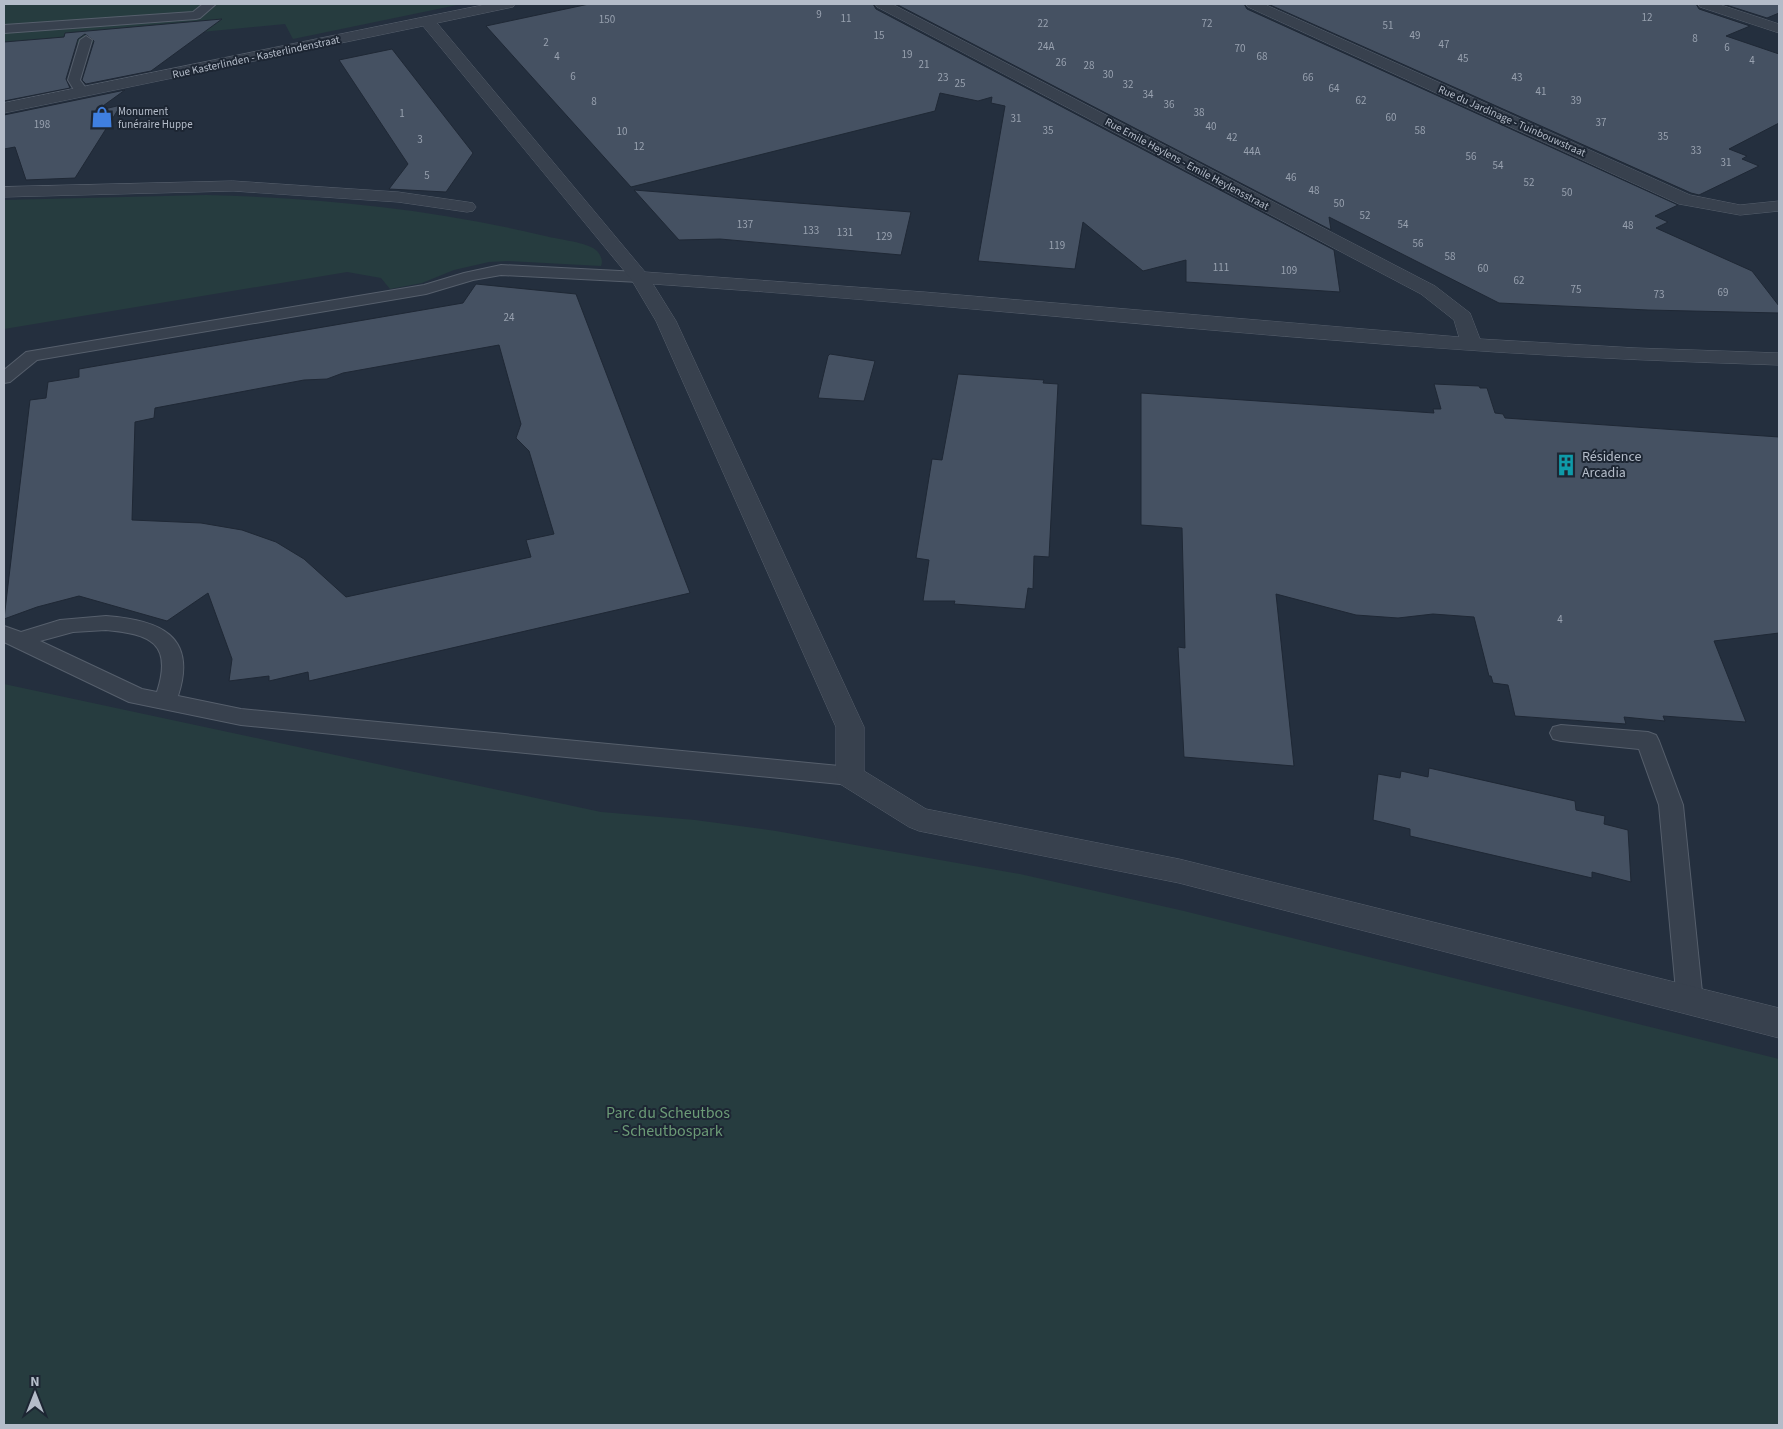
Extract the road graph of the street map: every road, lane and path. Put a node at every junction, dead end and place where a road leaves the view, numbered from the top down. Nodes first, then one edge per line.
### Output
1 (210, 4) edge
2 (508, 4) edge
3 (882, 4) edge
4 (1253, 4) edge
5 (1705, 4) edge
6 (427, 21) junction
7 (1779, 28) edge
8 (4, 29) edge
9 (88, 32) junction
10 (82, 92) junction
11 (4, 108) edge
12 (4, 192) edge
13 (1779, 206) edge
14 (467, 207) dead end
15 (639, 277) junction
16 (1471, 344) junction
17 (32, 356) junction
18 (1779, 359) edge
19 (4, 361) edge
20 (4, 378) edge
21 (12, 636) edge
22 (164, 702) junction
23 (1561, 733) dead end
24 (850, 776) junction
25 (1690, 1002) junction
26 (1779, 1023) edge

1 - 9 lane
2 - 6 street, Rue Kasterlinden - Kasterlindenstraat
3 - 16 street, Rue Emile Heylens - Emile Heylensstraat
4 - 13 street, Rue du Jardinage - Tuinbouwstraat
5 - 7 street
6 - 10 street, Rue Kasterlinden - Kasterlindenstraat
6 - 15 street
8 - 9 lane
9 - 10 lane
10 - 11 street, Rue Kasterlinden - Kasterlindenstraat
12 - 14 street
15 - 16 street
15 - 17 lane
15 - 24 street
16 - 18 street
17 - 19 lane
17 - 20 lane
21 - 22 lane
21 - 22 lane
22 - 24 lane
23 - 25 lane
24 - 25 street
25 - 26 street

